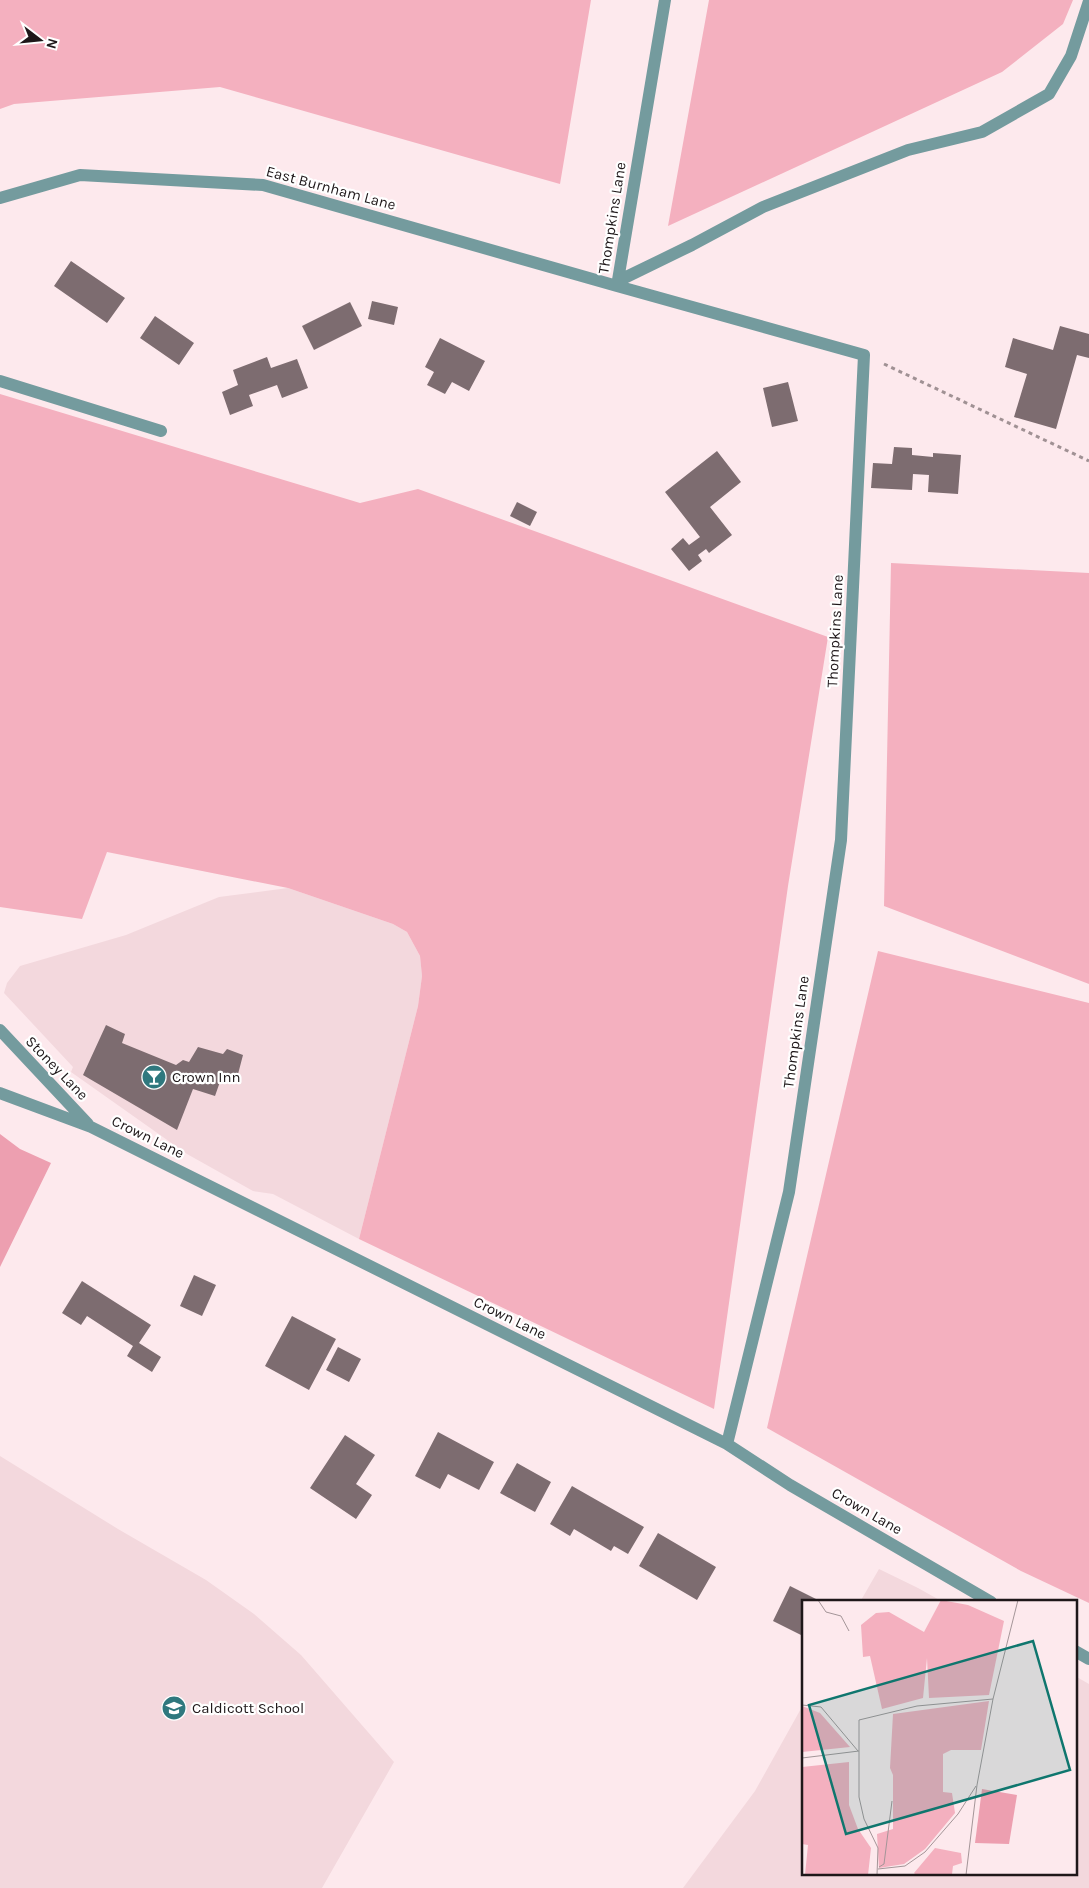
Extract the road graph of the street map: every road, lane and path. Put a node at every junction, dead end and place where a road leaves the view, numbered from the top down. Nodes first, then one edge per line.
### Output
1 (665, 0) edge
2 (1089, 1) edge
3 (0, 198) edge
4 (618, 284) junction
5 (864, 355) junction
6 (0, 381) edge
7 (161, 431) dead end
8 (1089, 461) edge
9 (0, 1030) edge
10 (0, 1093) edge
11 (92, 1127) junction
12 (727, 1444) junction
13 (988, 1600) edge
14 (1076, 1652) edge
15 (1089, 1659) edge

1 - 4 street, Thompkins Lane
2 - 4 street
3 - 4 street, East Burnham Lane
4 - 5 street, Thompkins Lane
5 - 8 path
5 - 12 street, Thompkins Lane
6 - 7 street
9 - 11 street, Stoney Lane
10 - 11 street, Crown Lane
11 - 12 street, Crown Lane
12 - 13 street, Crown Lane
14 - 15 street

